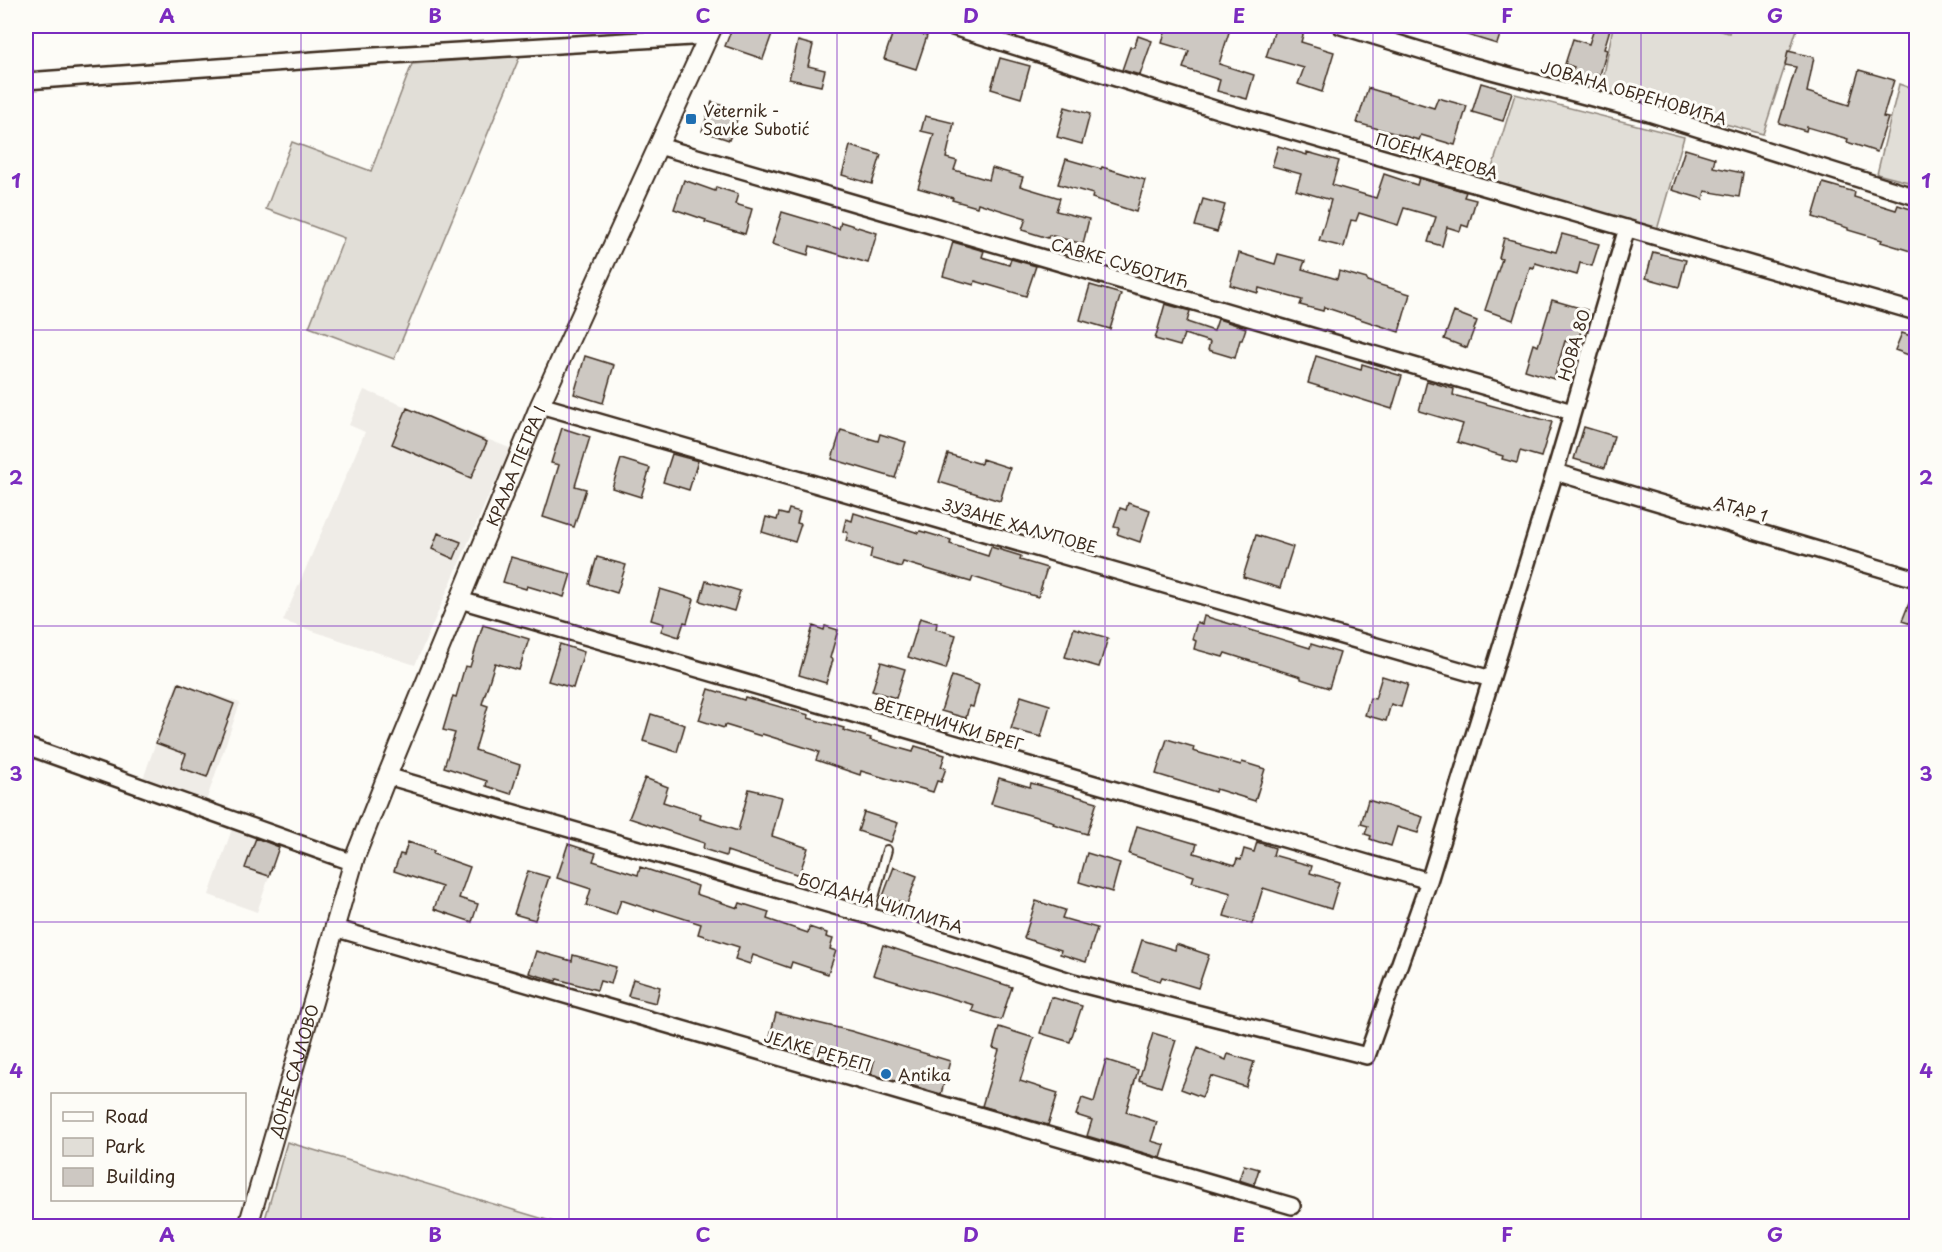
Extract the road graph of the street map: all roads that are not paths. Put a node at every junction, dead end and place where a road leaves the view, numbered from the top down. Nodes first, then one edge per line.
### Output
1 (950, 26) edge
2 (1341, 26) edge
3 (711, 31) edge
4 (26, 81) edge
5 (659, 146) junction
6 (1917, 197) edge
7 (1627, 228) junction
8 (1917, 312) edge
9 (540, 405) junction
10 (1572, 412) junction
11 (1555, 472) junction
12 (1917, 579) edge
13 (460, 600) junction
14 (1491, 679) junction
15 (26, 746) edge
16 (387, 776) junction
17 (887, 850) dead end
18 (354, 863) junction
19 (1429, 881) junction
20 (869, 916) junction
21 (336, 922) junction
22 (1367, 1056) joint
23 (1292, 1206) dead end
24 (248, 1227) edge

1 - 7 street, ПОЕНКАРЕОВА
2 - 6 street, ЈОВАНА ОБРЕНОВИЋА
3 - 4 street
3 - 5 street, КРАЉА ПЕТРА I
5 - 9 street, КРАЉА ПЕТРА I
5 - 10 street, САВКЕ СУБОТИЋ
7 - 8 street, ПОЕНКАРЕОВА
7 - 10 street, НОВА 80
9 - 13 street, КРАЉА ПЕТРА I
9 - 14 street, ЗУЗАНЕ ХАЛУПОВЕ
10 - 11 street, НОВА 80
11 - 12 street, АТАР 1
11 - 14 street, НОВА 80
13 - 16 street, КРАЉА ПЕТРА I
13 - 19 street, ВЕТЕРНИЧКИ БРЕГ
14 - 19 street, НОВА 80
15 - 18 street
16 - 18 street, КРАЉА ПЕТРА I
16 - 20 street, БОГДАНА ЧИПЛИЋА
17 - 20 lane
18 - 21 street, КРАЉА ПЕТРА I
19 - 22 street, НОВА 80
20 - 22 street, БОГДАНА ЧИПЛИЋА
21 - 23 street, ЈЕЛКЕ РЕЂЕП
21 - 24 street, ДОЊЕ САЈЛОВО

